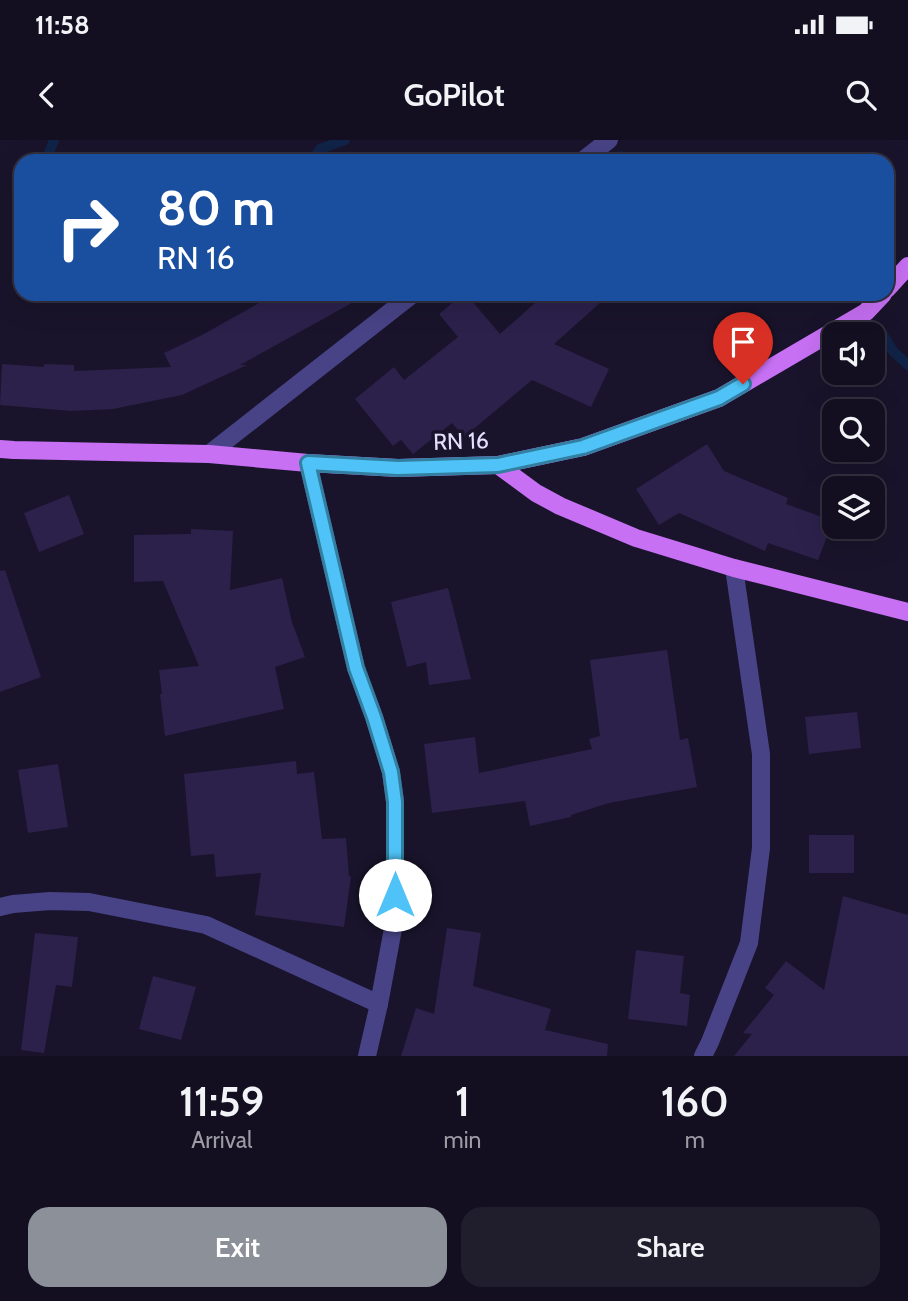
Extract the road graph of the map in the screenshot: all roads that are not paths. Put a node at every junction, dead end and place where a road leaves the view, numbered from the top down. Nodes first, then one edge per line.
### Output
1 (609, 140) edge
2 (591, 154) edge
3 (908, 266) edge
4 (894, 281) edge
5 (404, 301) edge
6 (876, 301) edge
7 (0, 449) edge
8 (209, 454) junction
9 (308, 463) junction
10 (498, 465) junction
11 (734, 568) junction
12 (908, 612) edge
13 (0, 907) edge
14 (379, 1003) junction
15 (367, 1056) edge
16 (703, 1056) edge

1 - 2 street
3 - 4 main road
5 - 8 street
6 - 10 main road, RN 16 / RN 16
7 - 8 main road, RN 16 / RN 16
8 - 9 main road, RN 16 / RN 16
9 - 10 main road, RN 16 / RN 16
9 - 14 street
10 - 11 main road
11 - 12 main road
11 - 16 street
13 - 14 street
14 - 15 street

